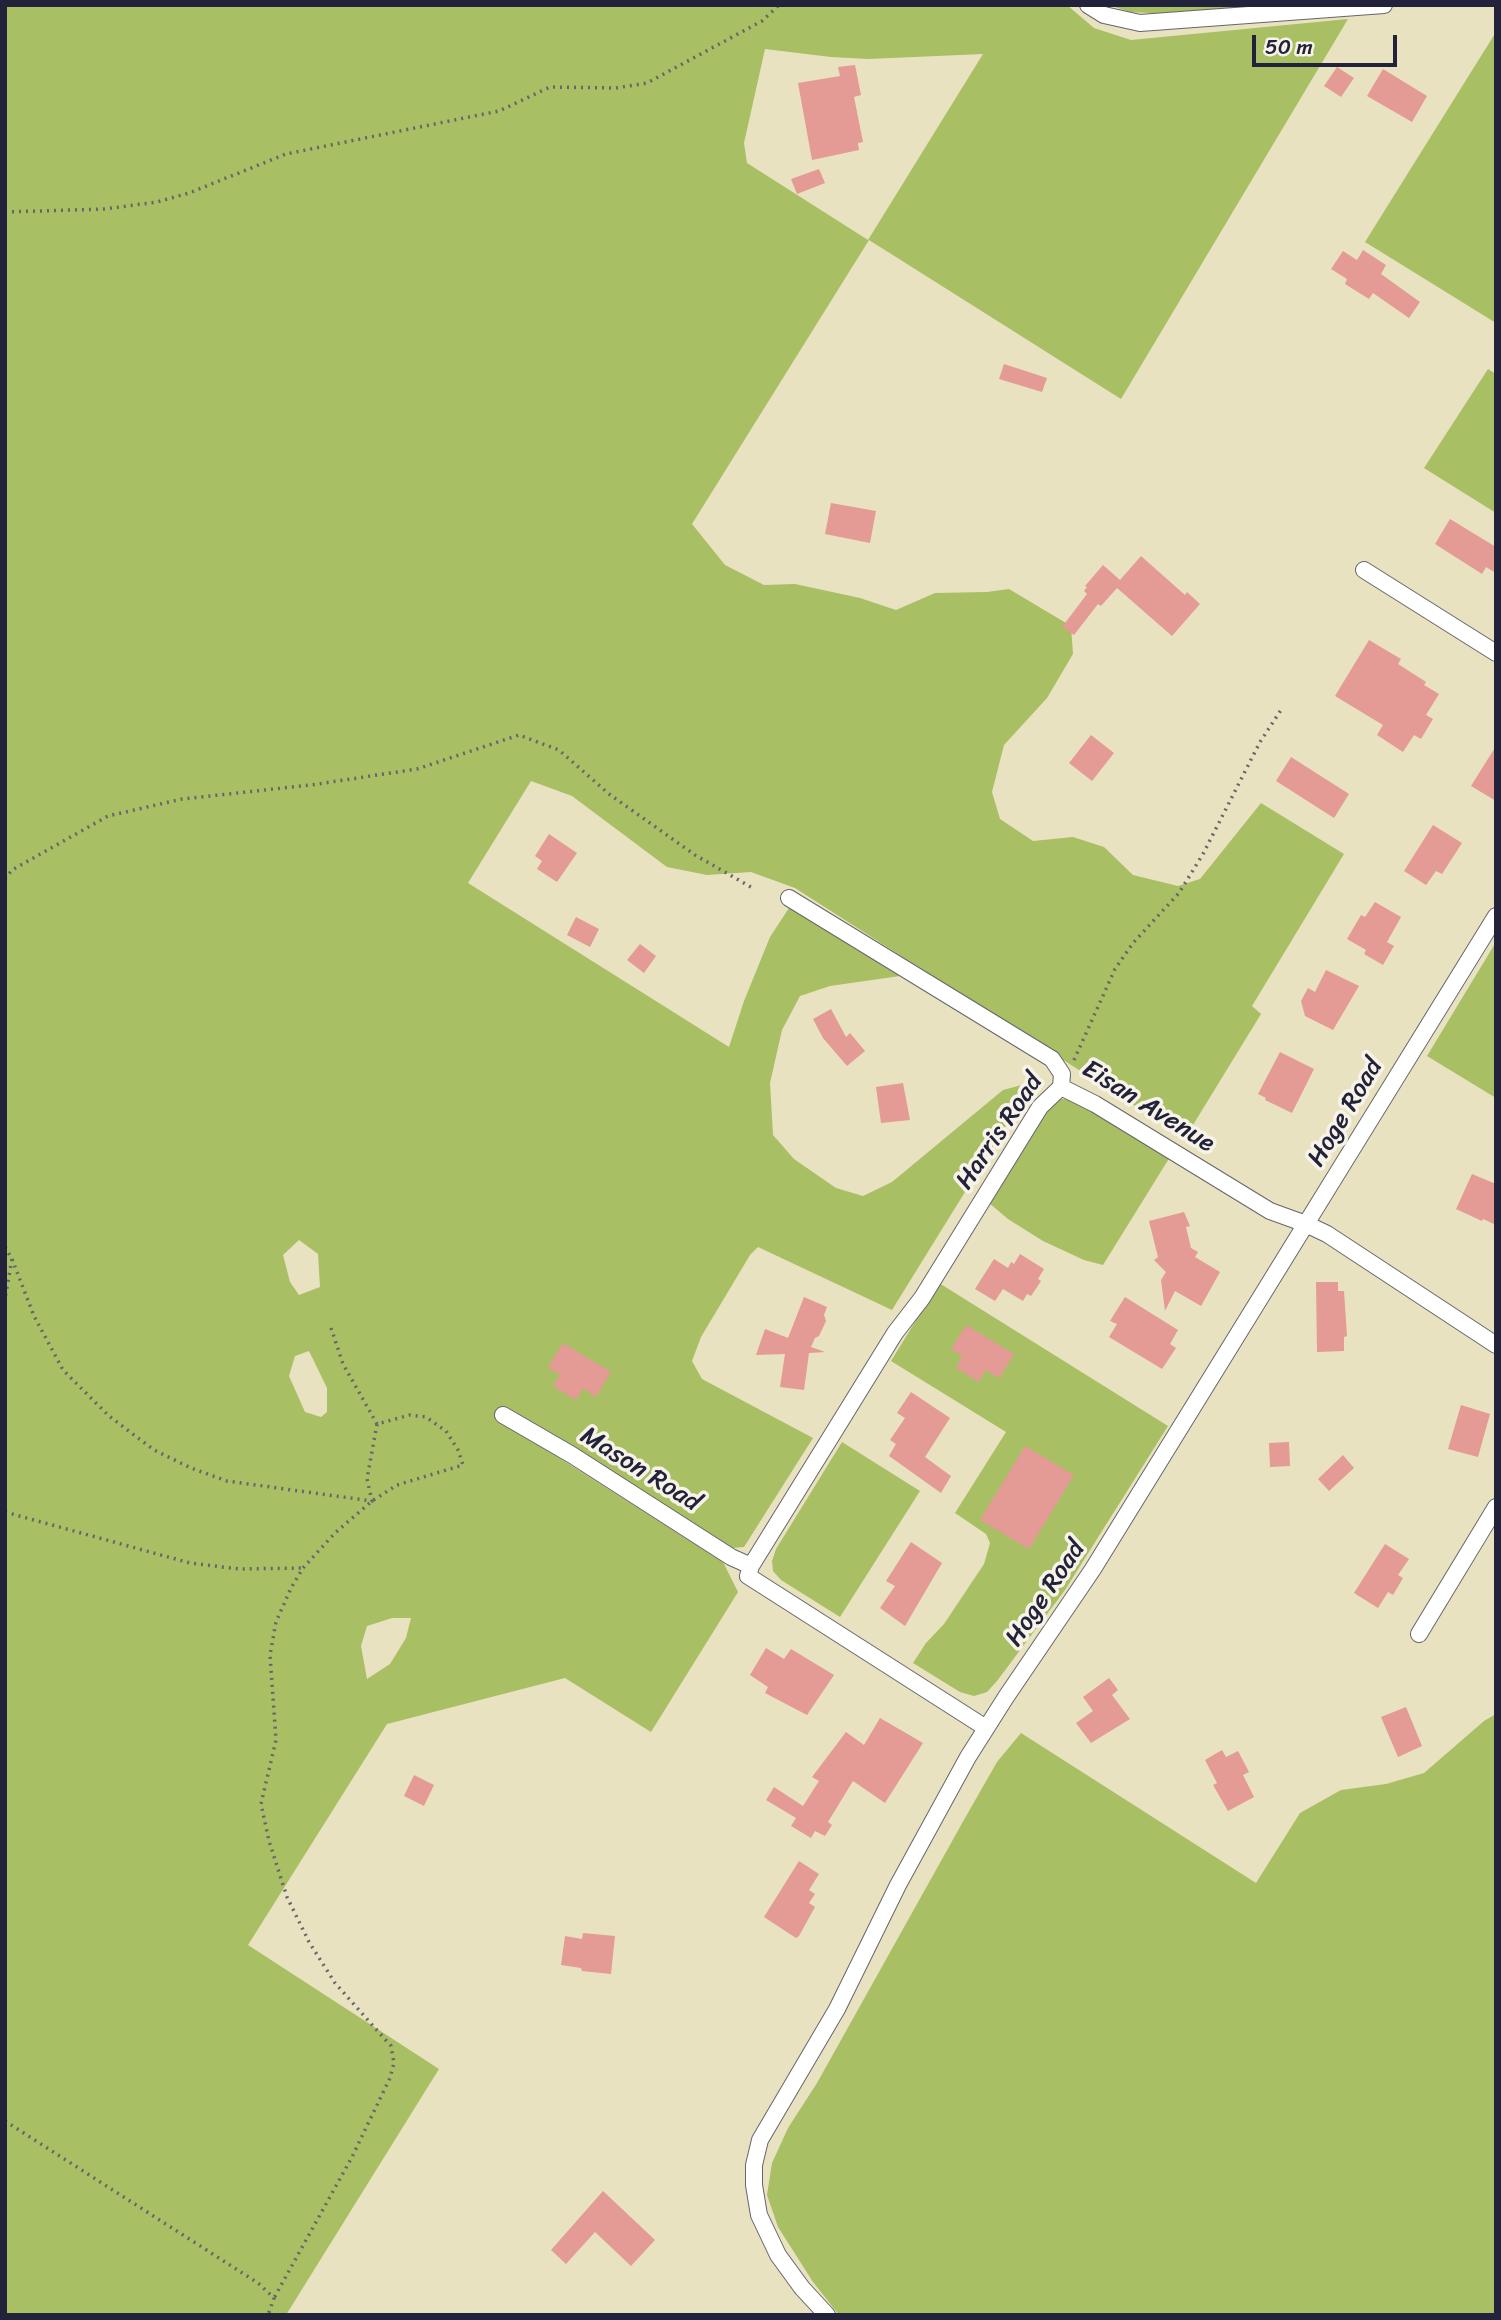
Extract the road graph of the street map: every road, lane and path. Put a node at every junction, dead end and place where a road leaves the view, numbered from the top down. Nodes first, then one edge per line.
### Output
1 (779, 5) edge
2 (1088, 5) edge
3 (1384, 5) edge
4 (5, 212) edge
5 (1364, 570) dead end
6 (1496, 653) edge
7 (1281, 710) dead end
8 (5, 879) edge
9 (751, 887) dead end
10 (789, 898) dead end
11 (1496, 916) edge
12 (1061, 1087) junction
13 (1307, 1224) junction
14 (5, 1247) edge
15 (12, 1259) junction
16 (5, 1299) edge
17 (331, 1328) dead end
18 (1496, 1345) edge
19 (503, 1415) dead end
20 (377, 1424) junction
21 (372, 1501) junction
22 (1496, 1507) edge
23 (5, 1511) edge
24 (303, 1568) junction
25 (750, 1571) junction
26 (1419, 1634) dead end
27 (986, 1728) junction
28 (5, 2121) edge
29 (274, 2298) junction
30 (268, 2315) edge
31 (827, 2315) edge

1 - 4 path
2 - 3 street
5 - 6 street
7 - 12 path, Harris Road
8 - 9 path
10 - 12 street, Eisan Avenue
11 - 13 street, Hoge Road
12 - 13 street, Eisan Avenue
12 - 25 street, Harris Road
13 - 18 street, Eisan Avenue
13 - 27 street, Hoge Road
14 - 15 path
15 - 16 path
15 - 21 path
17 - 20 path
19 - 25 street, Mason Road
20 - 21 path
20 - 21 path
21 - 24 path
22 - 26 street
23 - 24 path
24 - 29 path
25 - 27 street, Mason Road
27 - 31 street, Hoge Road
28 - 29 path
29 - 30 path

